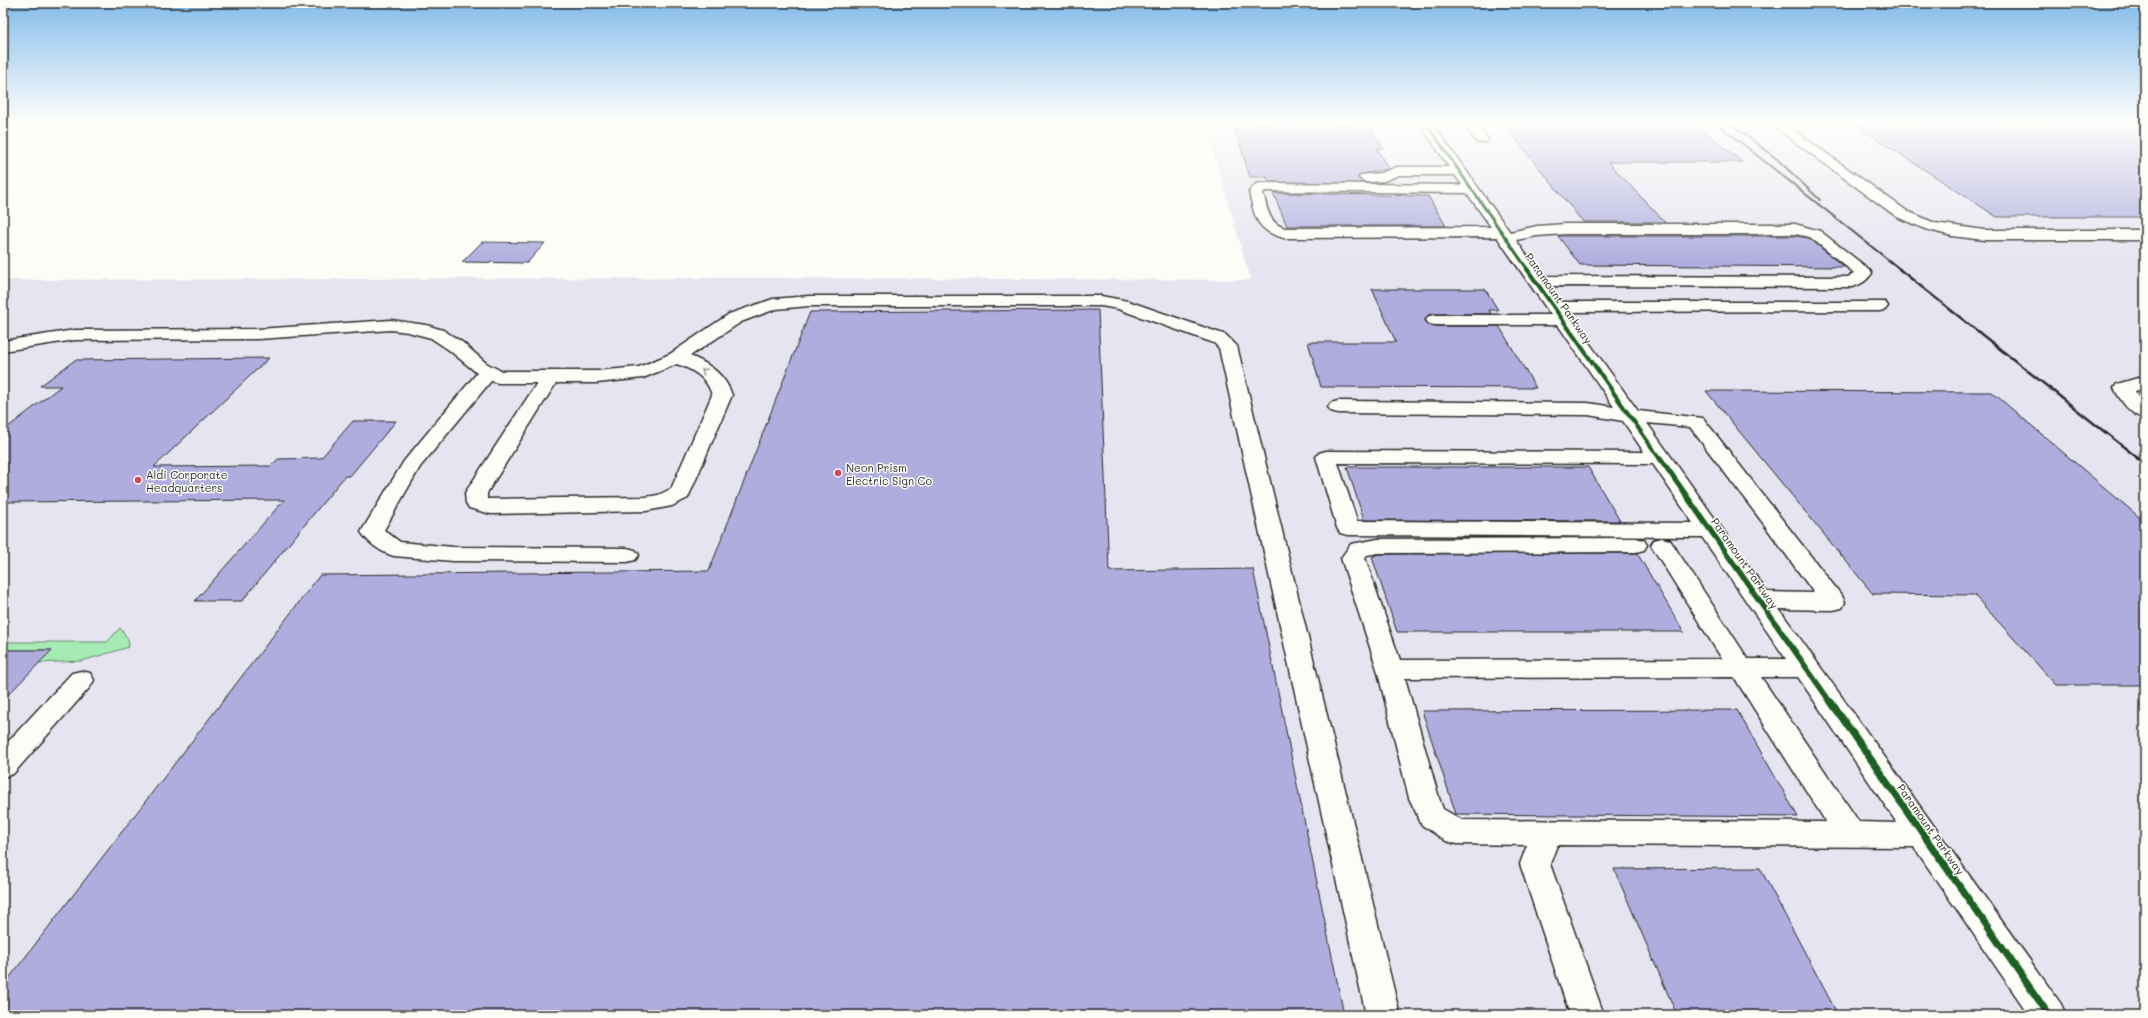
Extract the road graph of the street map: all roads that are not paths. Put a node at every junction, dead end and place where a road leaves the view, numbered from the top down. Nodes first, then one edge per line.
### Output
1 (1458, 170) edge
2 (1840, 170) edge
3 (1319, 179) dead end
4 (1465, 180) junction
5 (1504, 235) junction
6 (2145, 235) edge
7 (1536, 281) junction
8 (1879, 306) dead end
9 (1558, 313) junction
10 (1435, 320) dead end
11 (3, 346) edge
12 (676, 358) junction
13 (488, 372) junction
14 (550, 377) junction
15 (2145, 382) edge
16 (1338, 406) dead end
17 (2145, 413) edge
18 (1630, 416) junction
19 (1659, 458) junction
20 (1715, 537) junction
21 (1662, 545) junction
22 (627, 555) dead end
23 (1758, 600) junction
24 (1741, 668) junction
25 (1806, 668) junction
26 (1390, 669) junction
27 (81, 680) dead end
28 (3, 766) edge
29 (1547, 832) junction
30 (1851, 835) junction
31 (1923, 835) junction
32 (1383, 1015) edge
33 (1587, 1015) edge
34 (2049, 1015) edge

1 - 4 street, Paramount Parkway
2 - 6 street
3 - 4 street
4 - 5 street, Paramount Parkway
4 - 5 street
5 - 7 street, Paramount Parkway
5 - 7 street
7 - 9 street, Paramount Parkway
8 - 9 street
9 - 10 street
9 - 18 street, Paramount Parkway
11 - 13 street
12 - 14 street
14 -> 12 street
12 - 32 street
13 - 14 street
13 - 22 street
15 - 17 street
16 - 18 street
18 - 19 street, Paramount Parkway
18 - 23 street
19 - 20 street, Paramount Parkway
19 - 20 street
20 - 21 street
20 - 23 street, Paramount Parkway
21 - 24 street
21 - 26 street
23 - 25 street, Paramount Parkway
24 - 25 street
24 - 26 street
24 - 30 street
25 - 31 street, Paramount Parkway
26 - 29 street
27 - 28 street
29 - 30 street
29 - 33 street
30 - 31 street
31 - 34 street, Paramount Parkway

